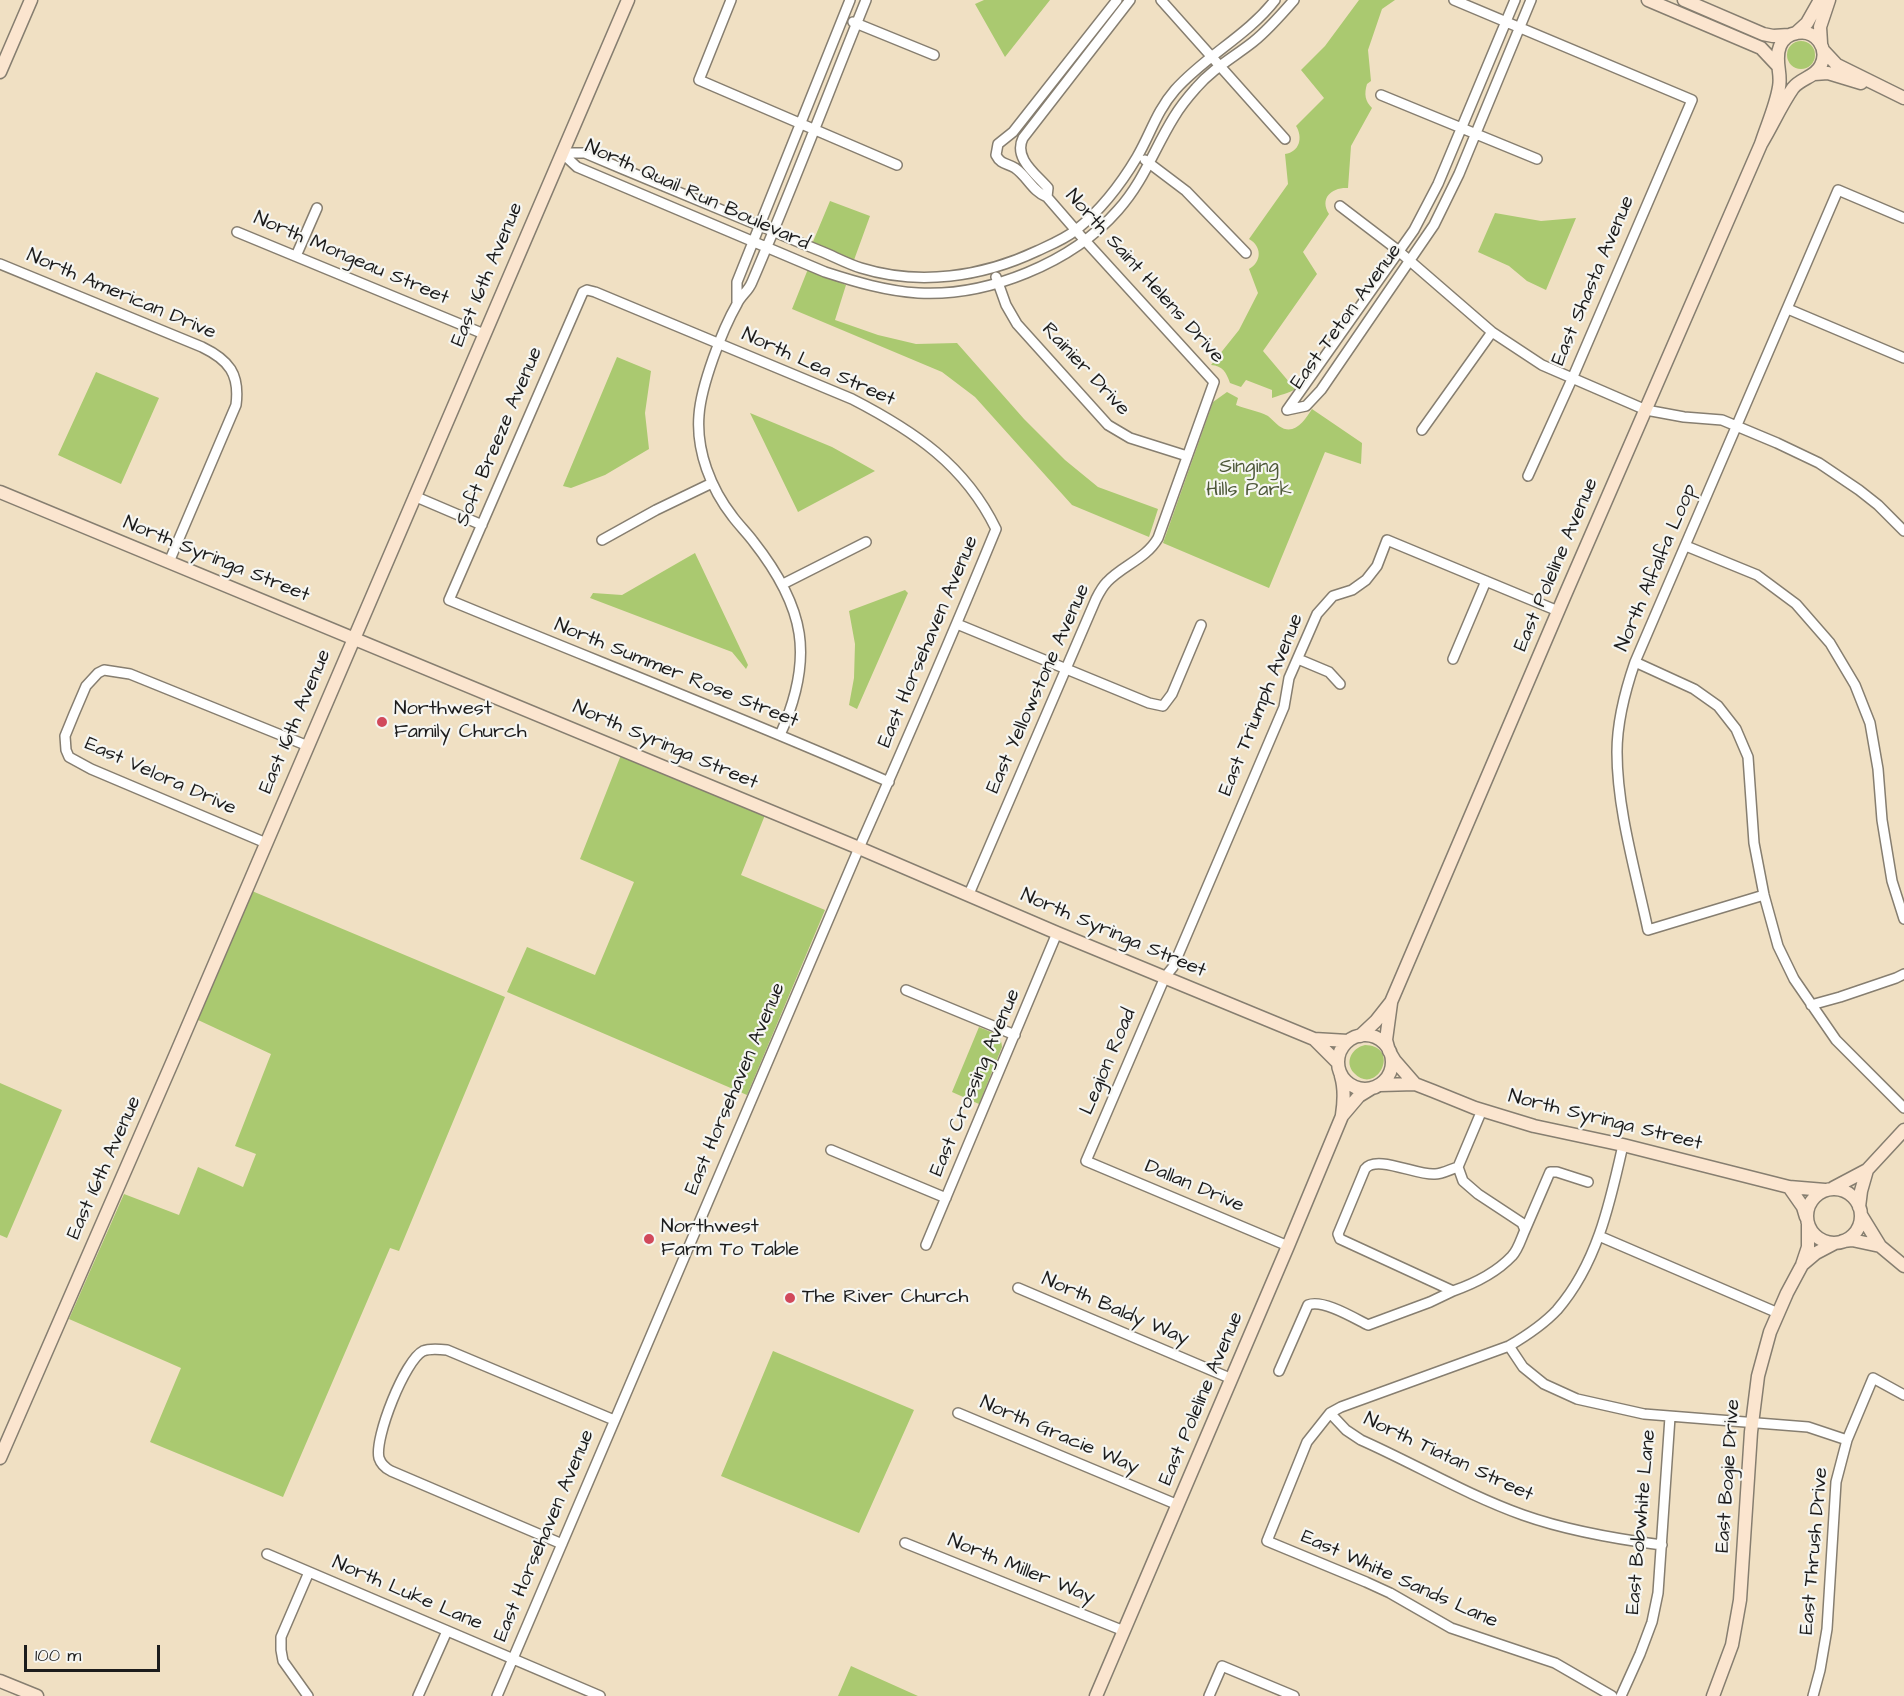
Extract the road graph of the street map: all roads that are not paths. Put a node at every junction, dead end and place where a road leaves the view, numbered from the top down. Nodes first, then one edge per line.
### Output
1 (31, 0) edge
2 (628, 0) edge
3 (731, 0) edge
4 (850, 0) edge
5 (866, 0) edge
6 (1117, 0) edge
7 (1130, 0) edge
8 (1161, 0) edge
9 (1275, 0) edge
10 (1294, 0) edge
11 (1454, 0) edge
12 (1515, 0) edge
13 (1531, 0) edge
14 (1648, 0) edge
15 (1684, 0) edge
16 (1820, 0) edge
17 (1829, 0) edge
18 (843, 18) junction
19 (1506, 22) junction
20 (857, 24) junction
21 (1520, 28) junction
22 (1792, 34) junction
23 (1822, 47) junction
24 (934, 55) dead end
25 (1210, 56) junction
26 (1219, 66) junction
27 (1778, 68) junction
28 (0, 72) edge
29 (1811, 76) junction
30 (1381, 95) dead end
31 (1901, 96) edge
32 (800, 123) junction
33 (1461, 128) junction
34 (815, 130) junction
35 (1476, 133) junction
36 (1285, 139) dead end
37 (1761, 144) junction
38 (562, 153) junction
39 (1137, 156) junction
40 (1537, 159) dead end
41 (1150, 164) junction
42 (897, 165) dead end
43 (1047, 196) junction
44 (1340, 206) dead end
45 (317, 208) dead end
46 (1904, 218) edge
47 (758, 225) junction
48 (1076, 230) junction
49 (237, 231) dead end
50 (774, 232) junction
51 (1085, 240) junction
52 (752, 241) junction
53 (767, 248) junction
54 (1399, 251) junction
55 (1246, 252) dead end
56 (296, 256) junction
57 (1410, 261) junction
58 (0, 264) edge
59 (993, 269) junction
60 (998, 283) junction
61 (587, 290) joint
62 (737, 302) junction
63 (1788, 309) junction
64 (1492, 332) junction
65 (484, 334) junction
66 (720, 344) junction
67 (1904, 358) edge
68 (1572, 379) junction
69 (1214, 382) joint
70 (1646, 410) junction
71 (1737, 426) junction
72 (1422, 430) dead end
73 (1187, 456) junction
74 (1528, 476) dead end
75 (712, 483) junction
76 (0, 492) edge
77 (414, 496) junction
78 (482, 525) junction
79 (996, 529) joint
80 (1904, 531) edge
81 (602, 540) dead end
82 (866, 542) dead end
83 (1686, 546) junction
84 (169, 562) junction
85 (1486, 581) junction
86 (783, 584) junction
87 (450, 600) joint
88 (1558, 611) junction
89 (957, 624) junction
90 (1202, 624) dead end
91 (353, 637) junction
92 (1298, 659) junction
93 (1453, 659) dead end
94 (1635, 662) junction
95 (1066, 669) junction
96 (1340, 684) dead end
97 (780, 735) junction
98 (308, 746) junction
99 (889, 782) junction
100 (266, 843) junction
101 (859, 848) junction
102 (969, 894) junction
103 (1764, 895) junction
104 (1904, 919) edge
105 (1058, 933) junction
106 (1904, 974) edge
107 (1165, 977) junction
108 (906, 990) dead end
109 (1391, 1002) junction
110 (1811, 1005) junction
111 (1015, 1035) junction
112 (1360, 1036) junction
113 (1314, 1039) junction
114 (1348, 1041) junction
115 (1389, 1051) junction
116 (1339, 1067) junction
117 (1415, 1083) junction
118 (1376, 1086) junction
119 (1904, 1108) edge
120 (1482, 1110) junction
121 (1342, 1116) junction
122 (1904, 1130) edge
123 (1623, 1145) junction
124 (831, 1150) dead end
125 (1086, 1161) joint
126 (1458, 1167) junction
127 (1867, 1170) junction
128 (1587, 1182) dead end
129 (1789, 1187) junction
130 (1829, 1189) junction
131 (946, 1198) junction
132 (1860, 1211) junction
133 (1807, 1221) junction
134 (1525, 1230) junction
135 (1599, 1236) junction
136 (1839, 1242) junction
137 (926, 1245) dead end
138 (1288, 1246) junction
139 (1880, 1246) junction
140 (1802, 1265) junction
141 (1904, 1266) edge
142 (1018, 1288) dead end
143 (1453, 1291) junction
144 (1778, 1313) junction
145 (1509, 1346) junction
146 (1279, 1371) dead end
147 (1232, 1379) junction
148 (1904, 1395) edge
149 (958, 1413) dead end
150 (1330, 1413) junction
151 (1670, 1417) junction
152 (614, 1420) junction
153 (1752, 1422) junction
154 (1847, 1440) junction
155 (0, 1457) edge
156 (1178, 1505) junction
157 (905, 1542) dead end
158 (562, 1544) junction
159 (1662, 1545) junction
160 (267, 1554) dead end
161 (309, 1572) junction
162 (447, 1631) junction
163 (1124, 1631) junction
164 (513, 1659) junction
165 (0, 1681) edge
166 (581, 1692) edge
167 (37, 1696) edge
168 (308, 1696) edge
169 (418, 1696) edge
170 (497, 1696) edge
171 (600, 1696) edge
172 (1096, 1696) edge
173 (1209, 1696) edge
174 (1294, 1696) edge
175 (1612, 1696) edge
176 (1621, 1696) edge
177 (1713, 1696) edge
178 (1813, 1696) edge

1 - 28 street
2 - 38 street, East 16th Avenue
3 - 32 street
4 - 18 street
5 - 20 street
6 - 43 street, North Saint Helens Drive
7 - 43 street, North Saint Helens Drive
8 - 25 street
9 - 25 street, North Quail Run Boulevard
10 - 26 street, North Quail Run Boulevard
11 - 19 street
12 - 19 street, East Teton Avenue
13 - 21 street, East Teton Avenue
14 - 27 street
15 - 22 street
16 - 22 street
17 - 23 street
18 - 20 street
18 - 32 street
19 - 21 street
19 - 33 street, East Teton Avenue
20 - 24 street
20 - 34 street
21 - 35 street, East Teton Avenue
21 - 68 street, East Shasta Avenue
22 - 23 street
22 - 27 street
23 - 29 street
23 - 31 street
25 - 26 street
25 - 39 street, North Quail Run Boulevard
26 - 36 street
26 - 41 street, North Quail Run Boulevard
27 - 29 street
27 - 37 street, East Poleline Avenue
29 - 31 street
29 - 37 street, East Poleline Avenue
30 - 33 street
32 - 34 street
32 - 47 street
33 - 35 street
33 - 54 street, East Teton Avenue
34 - 42 street
34 - 50 street
35 - 40 street
35 - 57 street, East Teton Avenue
37 - 70 street, East Poleline Avenue
38 - 47 street, North Quail Run Boulevard
38 - 52 street, North Quail Run Boulevard
38 - 65 street, East 16th Avenue
39 - 41 street
39 - 48 street, North Quail Run Boulevard
41 - 51 street, North Quail Run Boulevard
41 - 55 street
43 - 48 street, North Saint Helens Drive
44 - 54 street
45 - 56 street
46 - 63 street, North Alfalfa Loop
47 - 50 street, North Quail Run Boulevard
47 - 52 street
48 - 51 street, North Saint Helens Drive
48 - 59 street, North Quail Run Boulevard
49 - 56 street, North Mongeau Street
50 - 53 street
50 - 59 street, North Quail Run Boulevard
51 - 60 street, North Quail Run Boulevard
51 - 69 street, North Saint Helens Drive
52 - 53 street, North Quail Run Boulevard
52 - 62 street
53 - 60 street, North Quail Run Boulevard
53 - 62 street
54 - 57 street
54 - 57 street, East Teton Avenue
56 - 65 street, North Mongeau Street
57 - 64 street
58 - 84 street, North American Drive
59 - 60 street, Rainier Drive
60 - 73 street, Rainier Drive
61 - 66 street, North Lea Street
61 - 78 street, Soft Breeze Avenue
62 - 66 street
63 - 67 street
63 - 71 street, North Alfalfa Loop
64 - 68 street
64 - 72 street
65 - 77 street, East 16th Avenue
66 - 75 street
66 - 79 street, North Lea Street
68 - 70 street
68 - 74 street, East Shasta Avenue
69 - 73 street, East Yellowstone Avenue
70 - 71 street
70 - 88 street, East Poleline Avenue
71 - 80 street
71 - 83 street, North Alfalfa Loop
73 - 95 street, East Yellowstone Avenue
75 - 81 street
75 - 86 street
76 - 84 street, North Syringa Street
77 - 78 street
77 - 91 street, East 16th Avenue
78 - 87 street, Soft Breeze Avenue
79 - 89 street, East Horsehaven Avenue
82 - 86 street
83 - 94 street, North Alfalfa Loop
83 - 104 street
84 - 91 street, North Syringa Street
85 - 88 street, East Triumph Avenue
85 - 92 street, East Triumph Avenue
85 - 93 street
86 - 97 street
87 - 97 street, North Summer Rose Street
88 - 109 street, East Poleline Avenue
89 - 95 street
89 - 99 street, East Horsehaven Avenue
90 - 95 street
91 - 98 street, East 16th Avenue
91 - 101 street, North Syringa Street
92 - 96 street
92 - 107 street, East Triumph Avenue
94 - 103 street
94 - 103 street, North Alfalfa Loop
95 - 102 street, East Yellowstone Avenue
97 - 99 street, North Summer Rose Street
98 - 100 street, East 16th Avenue
98 - 100 street, East Velora Drive
99 - 101 street, East Horsehaven Avenue
100 - 155 street, East 16th Avenue
101 - 102 street, North Syringa Street
101 - 152 street, East Horsehaven Avenue
102 - 105 street, North Syringa Street
103 - 110 street
105 - 107 street, North Syringa Street
105 - 111 street, East Crossing Avenue
106 - 110 street
107 - 113 street, North Syringa Street
107 - 125 street, Legion Road
108 - 111 street
109 - 112 street, East Poleline Avenue
109 - 115 street, East Poleline Avenue
110 - 119 street
111 - 131 street, East Crossing Avenue
112 - 114 street
112 - 115 street
113 - 114 street, North Syringa Street
113 - 116 street, North Syringa Street
114 - 116 street
115 - 117 street, North Syringa Street
115 - 118 street
116 - 118 street
116 - 121 street, East Poleline Avenue
117 - 118 street, North Syringa Street
117 - 120 street, North Syringa Street
118 - 121 street, East Poleline Avenue
120 - 123 street, North Syringa Street
120 - 126 street
121 - 138 street, East Poleline Avenue
122 - 127 street
123 - 129 street, North Syringa Street
123 - 135 street, East White Sands Lane
124 - 131 street
125 - 138 street, Dallan Drive
126 - 134 street
126 - 143 street
127 - 130 street
127 - 132 street
128 - 134 street
129 - 130 street, North Syringa Street
129 - 133 street
130 - 132 street
130 - 133 street
131 - 137 street, East Crossing Avenue
132 - 136 street
132 - 139 street
133 - 136 street
133 - 140 street, East Bogie Drive
134 - 143 street
135 - 144 street
135 - 145 street, East White Sands Lane
136 - 139 street
136 - 140 street, East Bogie Drive
138 - 147 street, East Poleline Avenue
139 - 141 street
140 - 144 street, East Bogie Drive
142 - 147 street, North Baldy Way
143 - 146 street
144 - 153 street, East Bogie Drive
145 - 150 street, East White Sands Lane
145 - 151 street
147 - 156 street, East Poleline Avenue
148 - 154 street, East Thrush Drive
149 - 156 street, North Gracie Way
150 - 159 street, North Tiatan Street
150 - 175 street, East White Sands Lane
151 - 153 street
151 - 159 street, East Bobwhite Lane
152 - 158 street, East Horsehaven Avenue
152 - 158 street
153 - 154 street
153 - 177 street, East Bogie Drive
154 - 178 street, East Thrush Drive
156 - 163 street, East Poleline Avenue
157 - 163 street, North Miller Way
158 - 164 street, East Horsehaven Avenue
159 - 176 street, East Bobwhite Lane
160 - 161 street, North Luke Lane
161 - 162 street, North Luke Lane
161 - 168 street
162 - 164 street, North Luke Lane
162 - 169 street
163 - 172 street, East Poleline Avenue
164 - 166 street, North Luke Lane
164 - 170 street, East Horsehaven Avenue
165 - 167 street
166 - 171 street, North Luke Lane
173 - 174 street

